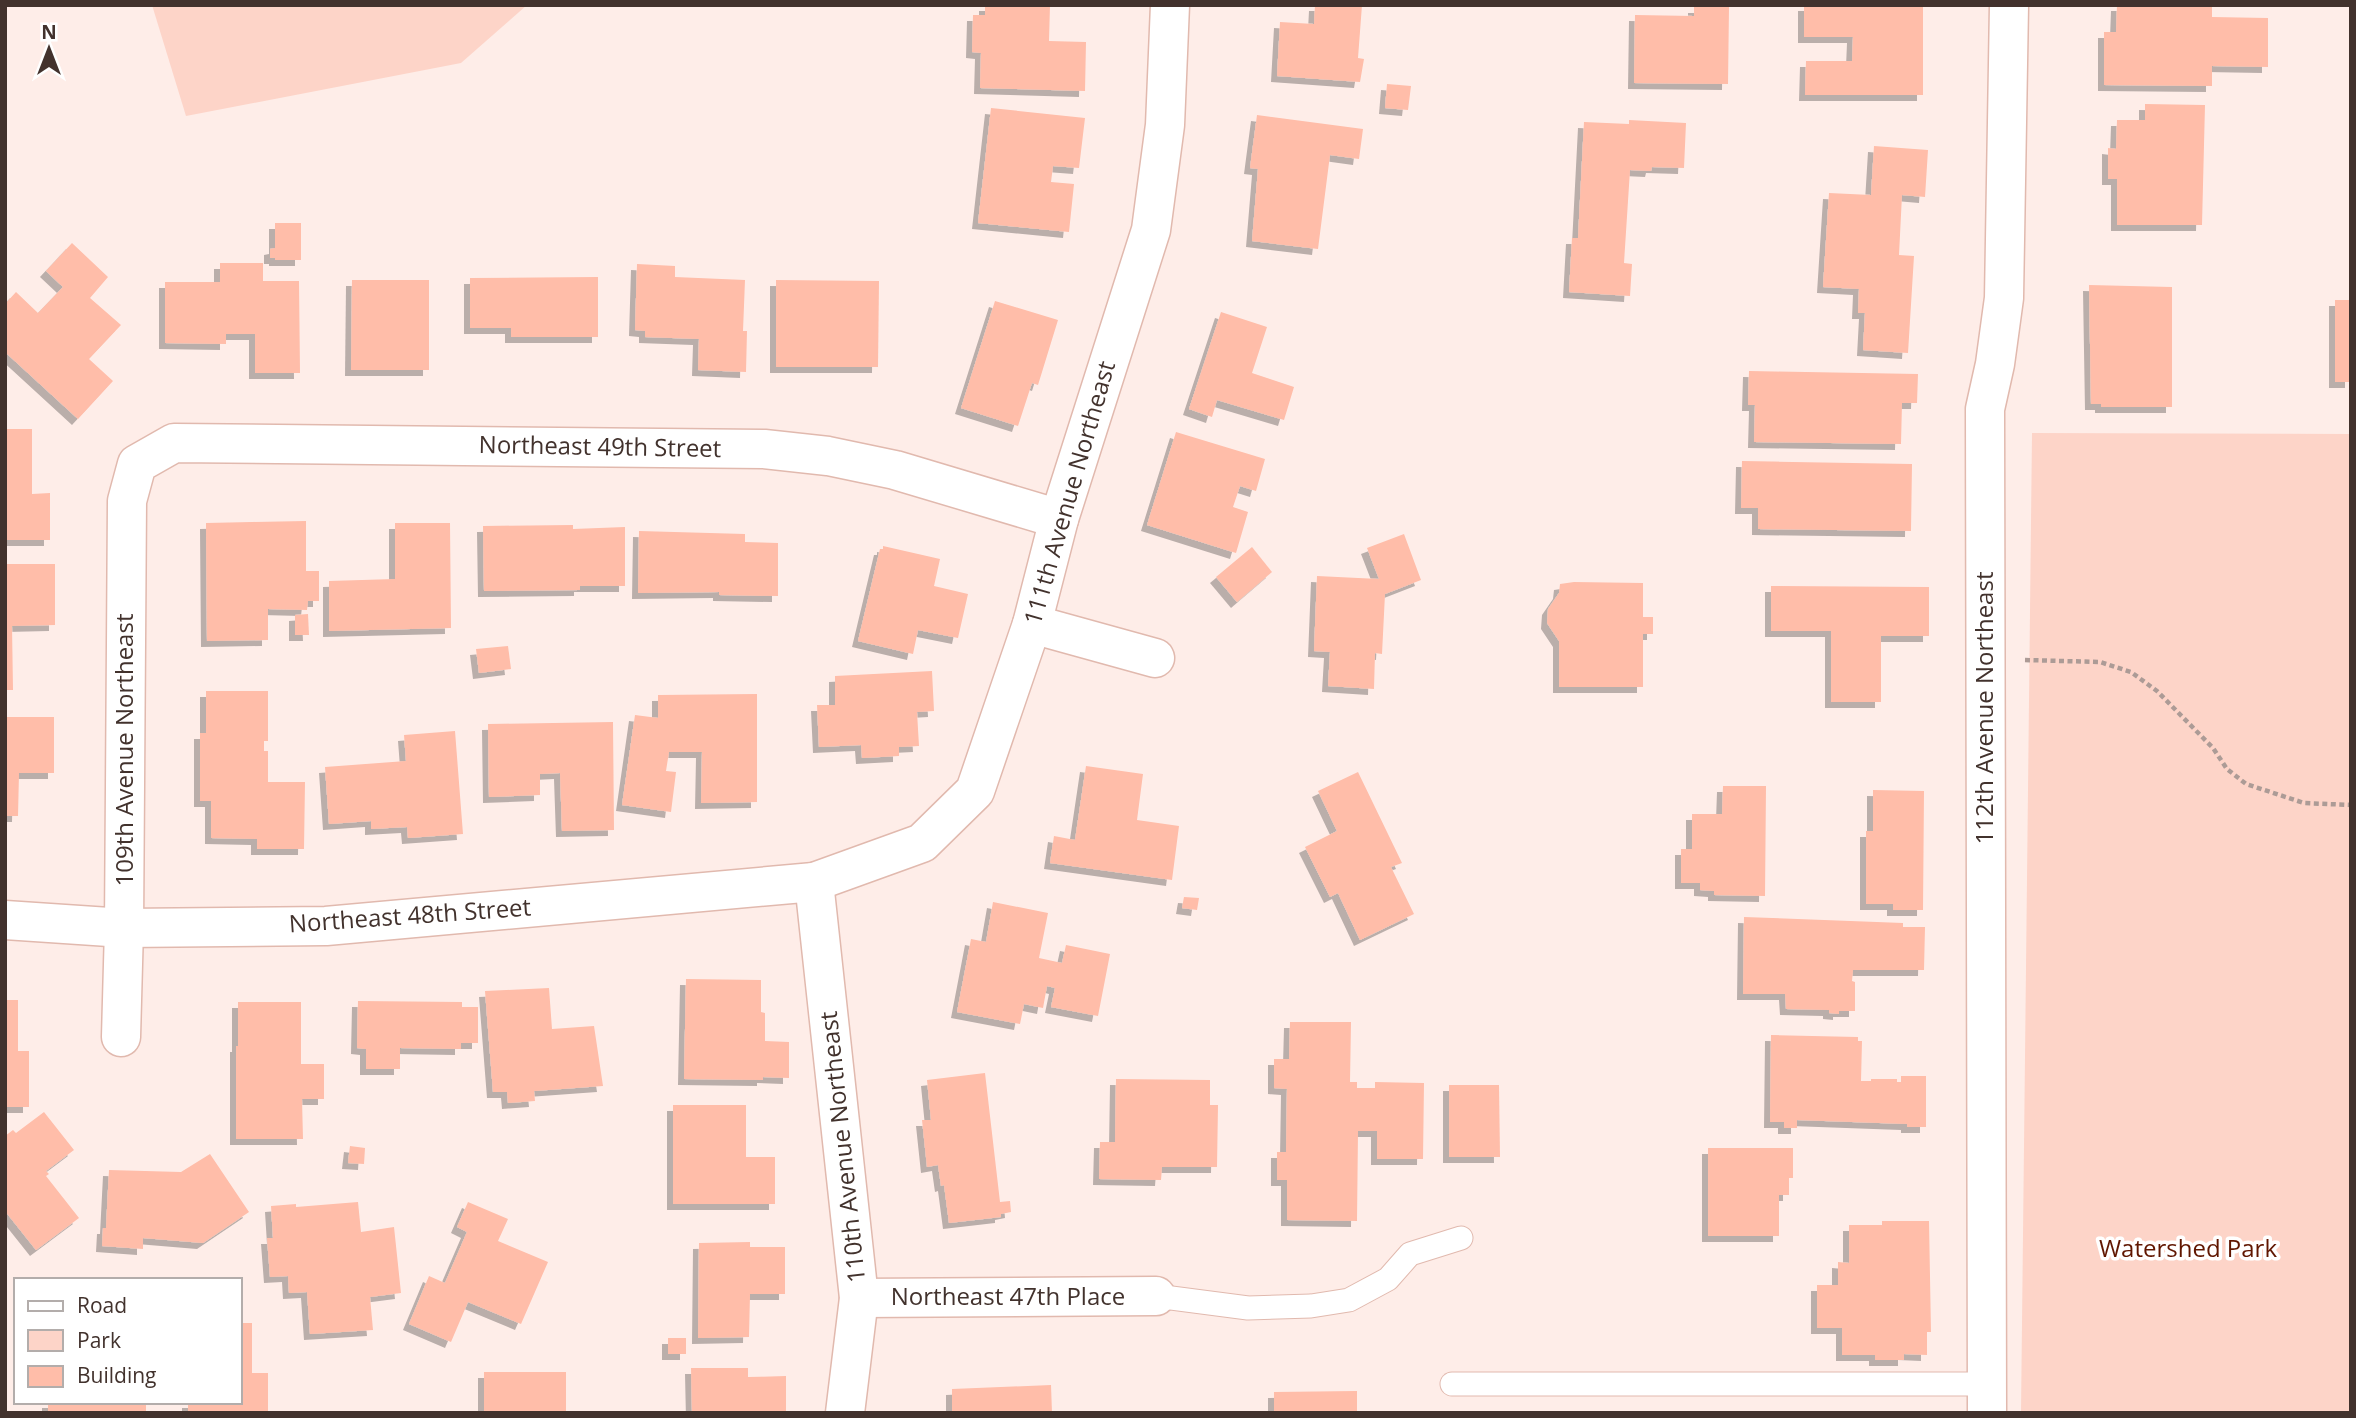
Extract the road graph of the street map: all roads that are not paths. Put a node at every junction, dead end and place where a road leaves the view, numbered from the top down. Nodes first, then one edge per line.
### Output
1 (1170, 5) edge
2 (2008, 5) edge
3 (137, 464) joint
4 (1059, 519) junction
5 (1032, 624) junction
6 (1155, 658) dead end
7 (814, 881) junction
8 (5, 920) edge
9 (124, 929) junction
10 (121, 1037) dead end
11 (1461, 1238) dead end
12 (1156, 1296) joint
13 (859, 1298) junction
14 (1452, 1384) dead end
15 (1987, 1398) edge
16 (845, 1413) edge

1 - 4 street, 111th Avenue Northeast
2 - 15 street, 112th Avenue Northeast
3 - 4 street, Northeast 49th Street
3 - 9 street, 109th Avenue Northeast
4 - 5 street, 111th Avenue Northeast
5 - 6 street
5 - 7 street, 111th Avenue Northeast
7 - 9 street, Northeast 48th Street
7 - 13 street, 110th Avenue Northeast
8 - 9 street, Northeast 48th Street
9 - 10 street, 109th Avenue Northeast
11 - 12 lane
12 - 13 street, Northeast 47th Place
13 - 16 street, 110th Avenue Northeast
14 - 15 lane

